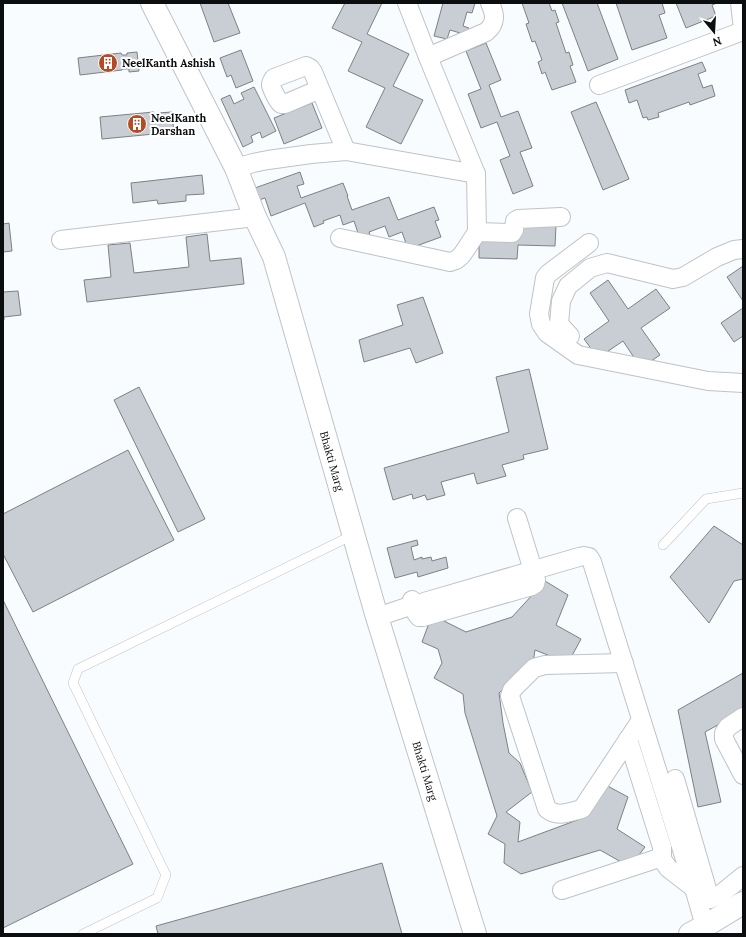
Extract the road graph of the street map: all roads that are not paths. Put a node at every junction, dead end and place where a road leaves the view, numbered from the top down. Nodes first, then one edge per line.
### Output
1 (152, 3) edge
2 (407, 3) edge
3 (490, 3) edge
4 (740, 3) edge
5 (743, 30) edge
6 (428, 57) junction
7 (599, 85) dead end
8 (320, 89) dead end
9 (346, 151) junction
10 (236, 168) junction
11 (476, 174) junction
12 (255, 217) junction
13 (561, 218) dead end
14 (477, 232) junction
15 (340, 238) dead end
16 (61, 240) dead end
17 (588, 243) dead end
18 (743, 249) edge
19 (570, 336) dead end
20 (743, 383) edge
21 (743, 493) edge
22 (517, 518) dead end
23 (354, 535) junction
24 (663, 545) dead end
25 (533, 571) junction
26 (378, 622) junction
27 (624, 664) junction
28 (743, 717) edge
29 (642, 720) junction
30 (628, 739) junction
31 (743, 775) edge
32 (675, 779) dead end
33 (664, 862) dead end
34 (743, 876) edge
35 (694, 888) junction
36 (562, 890) dead end
37 (710, 898) junction
38 (743, 904) edge
39 (704, 927) edge
40 (84, 934) edge
41 (475, 934) edge

1 - 10 main road, Bhakti Marg
2 - 6 street
3 - 6 street
4 - 5 street
5 - 7 street
6 - 11 street
8 - 9 street
9 - 10 street
9 - 11 street
10 - 12 main road, Bhakti Marg
11 - 14 street
12 - 16 street
12 - 23 main road, Bhakti Marg
13 - 14 street
14 - 15 street
17 - 20 street
18 - 19 street
21 - 24 lane
22 - 25 street
23 - 26 main road, Bhakti Marg
23 - 40 lane
25 - 26 street
25 - 27 street
26 - 41 main road, Bhakti Marg
27 - 29 street
27 - 30 street
28 - 31 street
29 - 30 street
29 - 35 street
30 - 36 street
32 - 37 street
33 - 35 street
34 - 37 street
35 - 39 street
37 - 39 street
38 - 39 main road

